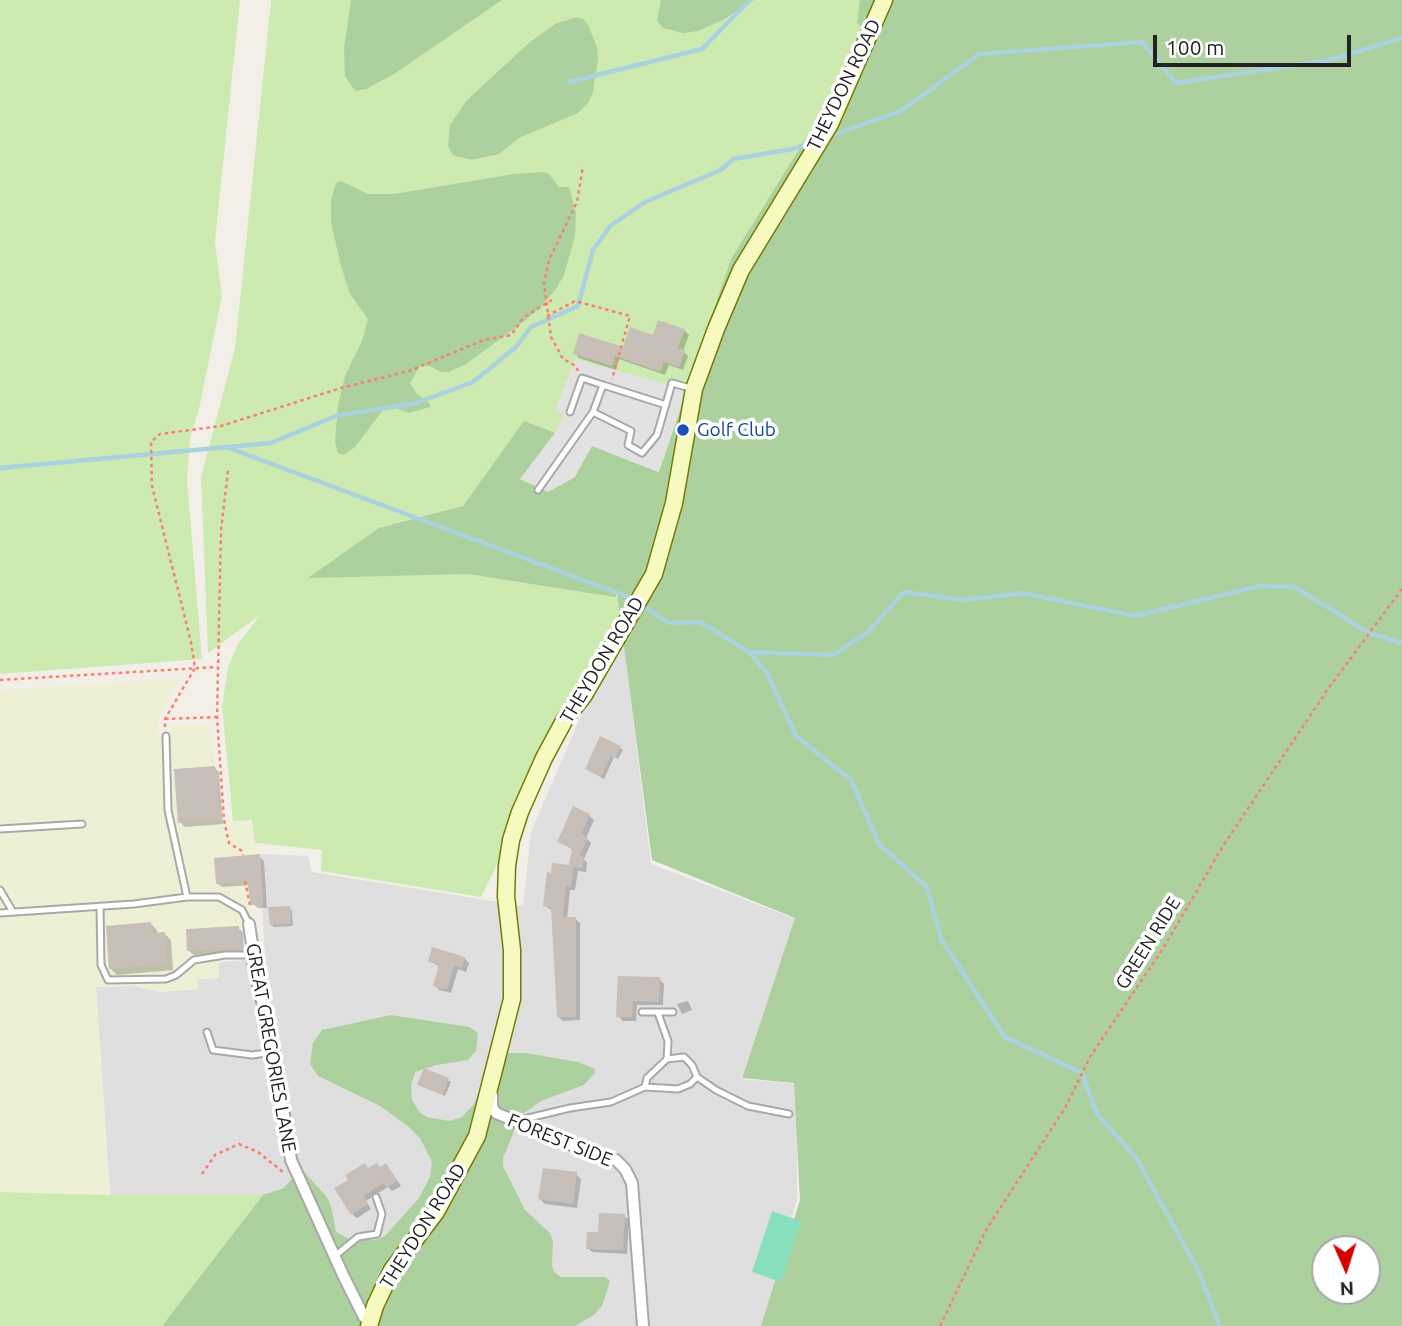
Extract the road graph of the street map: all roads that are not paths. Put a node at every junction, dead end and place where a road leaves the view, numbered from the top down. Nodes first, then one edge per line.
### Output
1 (884, 0) edge
2 (606, 386) junction
3 (694, 389) junction
4 (666, 405) junction
5 (570, 412) dead end
6 (593, 412) junction
7 (538, 490) dead end
8 (166, 736) road end
9 (82, 824) dead end
10 (0, 829) edge
11 (0, 890) edge
12 (187, 897) junction
13 (100, 906) junction
14 (0, 912) edge
15 (13, 912) junction
16 (249, 924) joint
17 (251, 955) junction
18 (642, 1012) dead end
19 (673, 1012) dead end
20 (658, 1013) junction
21 (206, 1032) dead end
22 (274, 1052) junction
23 (667, 1059) junction
24 (697, 1077) junction
25 (491, 1078) junction
26 (645, 1087) junction
27 (789, 1114) dead end
28 (514, 1121) junction
29 (376, 1197) dead end
30 (335, 1256) junction
31 (369, 1324) edge
32 (643, 1326) edge

1 - 3 street, THEYDON ROAD
2 - 4 lane
2 - 5 lane
2 - 6 lane
3 - 4 lane
3 - 25 street, THEYDON ROAD
4 - 6 lane
6 - 7 lane
8 - 12 lane
9 - 10 lane
11 - 15 lane
12 - 13 lane
12 - 16 lane
13 - 15 lane
13 - 17 lane
14 - 15 lane
16 - 17 street, GREAT GREGORIES LANE
17 - 22 street, GREAT GREGORIES LANE
18 - 20 lane
19 - 20 lane
20 - 23 lane
21 - 22 lane
22 - 30 street, GREAT GREGORIES LANE
23 - 24 lane
23 - 26 lane
24 - 26 lane
24 - 27 lane
25 - 28 street, FOREST SIDE
25 - 31 street, THEYDON ROAD
26 - 28 lane
28 - 32 street, FOREST SIDE
29 - 30 lane
30 - 31 street, GREAT GREGORIES LANE

